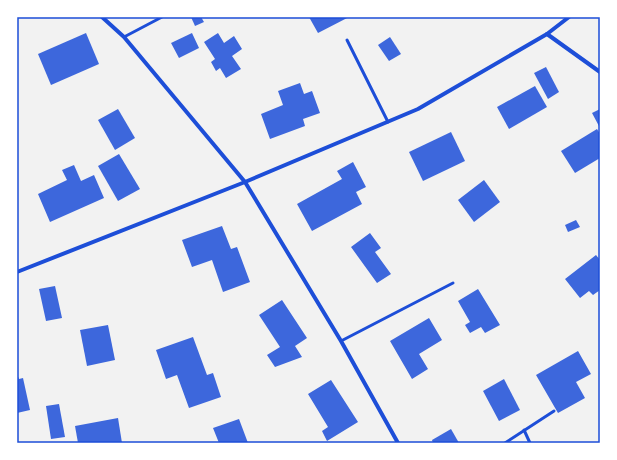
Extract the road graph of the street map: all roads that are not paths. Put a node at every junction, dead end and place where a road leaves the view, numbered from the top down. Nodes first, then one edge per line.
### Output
1 (102, 17) edge
2 (162, 17) edge
3 (570, 17) edge
4 (547, 34) junction
5 (124, 37) junction
6 (347, 40) dead end
7 (600, 72) edge
8 (388, 122) junction
9 (245, 182) junction
10 (17, 272) edge
11 (453, 283) dead end
12 (341, 341) junction
13 (554, 411) dead end
14 (524, 430) junction
15 (398, 443) edge
16 (504, 443) edge
17 (530, 443) edge

1 - 5 street
2 - 5 lane
3 - 4 street
4 - 7 street
4 - 8 street
5 - 9 street
6 - 8 lane
8 - 9 street
9 - 10 street
9 - 12 street
11 - 12 lane
12 - 15 street
13 - 14 lane
14 - 16 lane
14 - 17 lane

